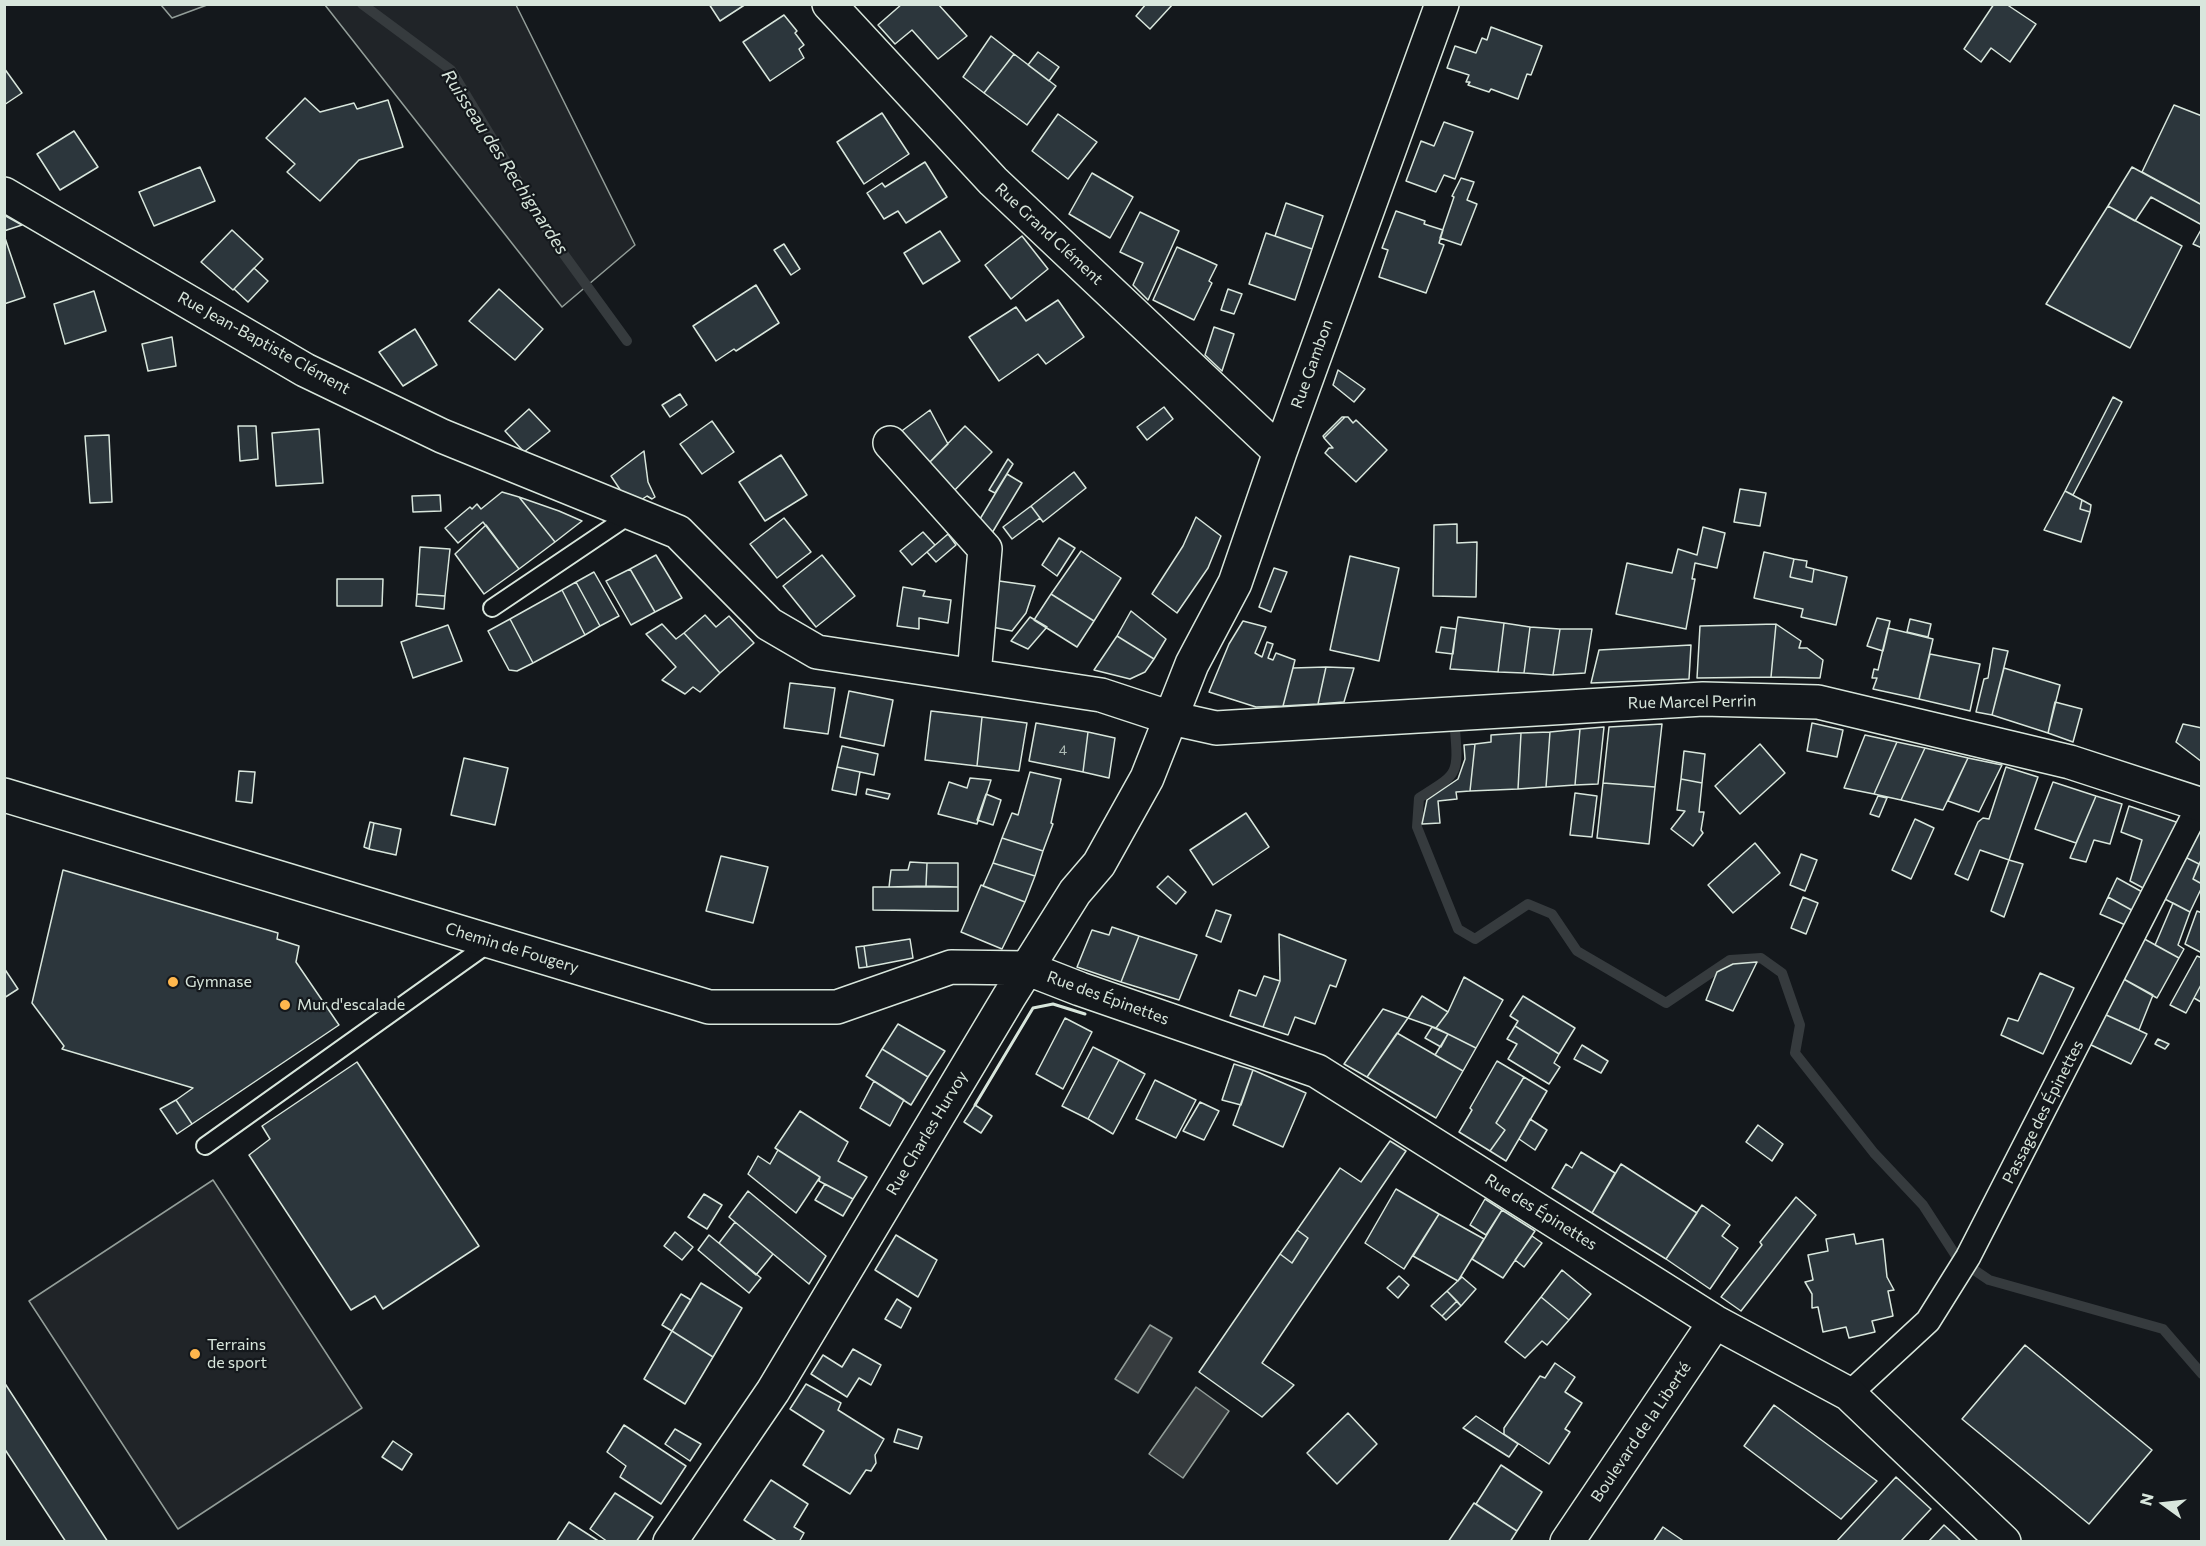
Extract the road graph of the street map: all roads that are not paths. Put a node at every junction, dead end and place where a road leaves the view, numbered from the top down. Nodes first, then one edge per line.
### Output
1 (829, 4) edge
2 (1442, 4) edge
3 (4, 194) edge
4 (890, 443) dead end
5 (1280, 452) junction
6 (633, 513) junction
7 (492, 608) dead end
8 (974, 675) junction
9 (1171, 718) junction
10 (4, 795) edge
11 (2201, 805) edge
12 (491, 942) junction
13 (1026, 968) junction
14 (205, 1146) dead end
15 (1715, 1322) junction
16 (1850, 1394) junction
17 (670, 1542) edge
18 (1567, 1542) edge
19 (2004, 1542) edge

1 - 5 street, Rue Grand Clément
2 - 5 street, Rue Gambon
3 - 6 street, Rue Jean-Baptiste Clément
4 - 8 street
5 - 9 street, Rue Gambon
6 - 7 lane
6 - 8 street, Rue Jean-Baptiste Clément
8 - 9 street, Rue Jean-Baptiste Clément
9 - 11 street, Rue Marcel Perrin
9 - 13 street, Rue Charles Hurvoy
10 - 12 street, Chemin de Fougery
11 - 16 street, Passage des Épinettes
12 - 13 street, Chemin de Fougery
12 - 14 lane
13 - 15 street, Rue des Épinettes
13 - 17 street, Rue Charles Hurvoy
15 - 16 street, Rue des Épinettes
15 - 18 street, Boulevard de la Liberté
16 - 19 street, Rue des Épinettes

